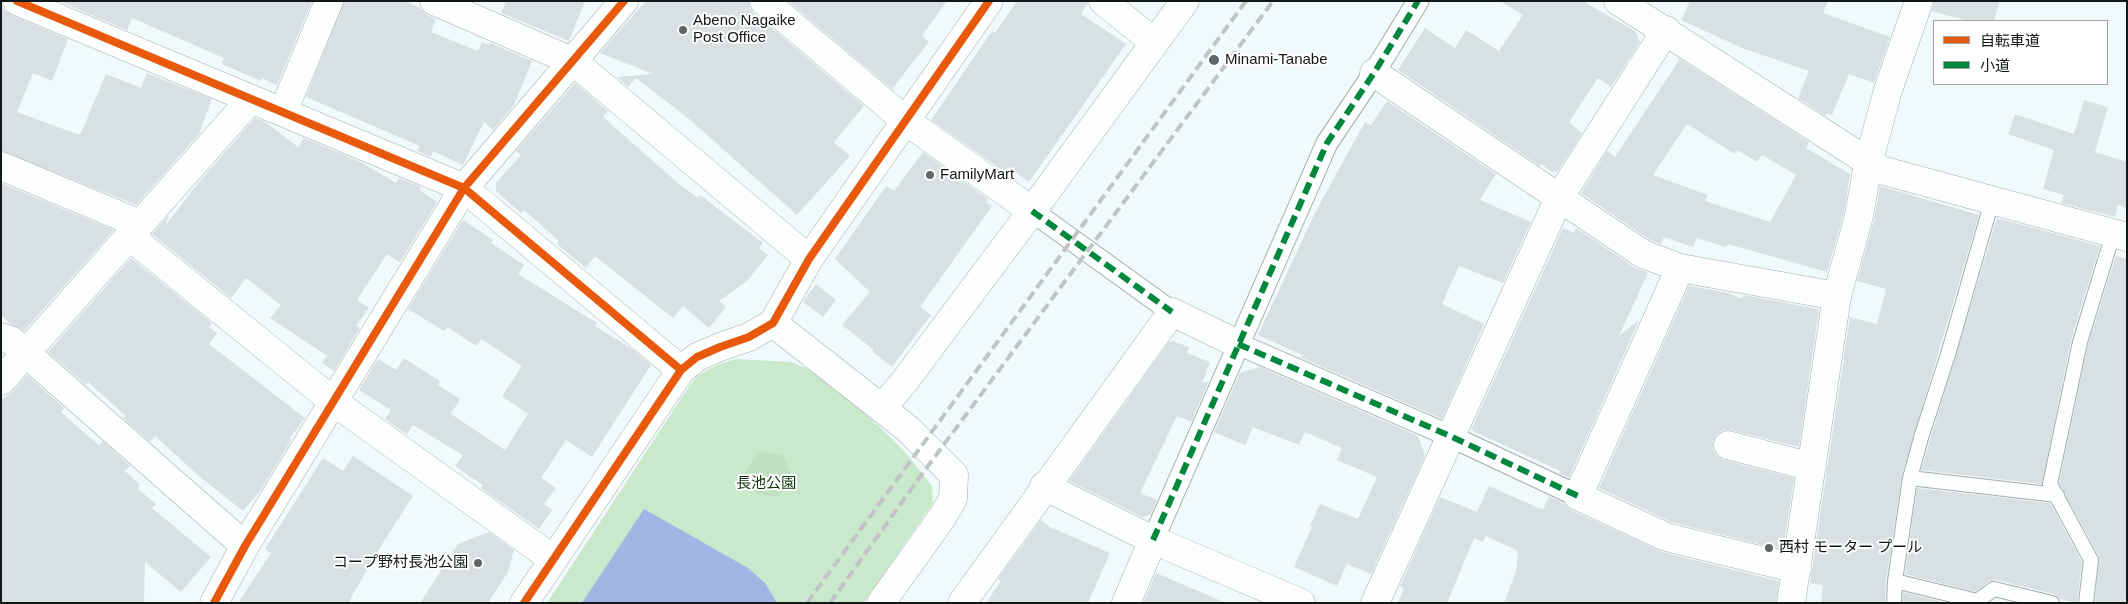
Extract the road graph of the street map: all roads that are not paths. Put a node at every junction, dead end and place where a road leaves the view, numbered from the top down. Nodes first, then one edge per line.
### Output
1 (17, 1) edge
2 (329, 1) edge
3 (434, 1) edge
4 (624, 1) edge
5 (764, 1) edge
6 (989, 1) edge
7 (1103, 1) edge
8 (1185, 1) edge
9 (1418, 1) edge
10 (1618, 1) edge
11 (1920, 1) edge
12 (1666, 30) junction
13 (1154, 42) junction
14 (574, 62) junction
15 (1374, 73) junction
16 (251, 99) junction
17 (283, 112) junction
18 (906, 121) junction
19 (1868, 164) junction
20 (1, 166) edge
21 (464, 188) junction
22 (1559, 198) junction
23 (1992, 201) junction
24 (1032, 210) junction
25 (134, 231) junction
26 (2120, 235) edge
27 (809, 259) junction
28 (1680, 268) junction
29 (1837, 296) junction
30 (1172, 312) junction
31 (772, 323) junction
32 (1, 336) edge
33 (1238, 344) junction
34 (26, 353) junction
35 (681, 370) junction
36 (1, 381) edge
37 (334, 402) junction
38 (882, 408) junction
39 (1450, 436) junction
40 (1728, 445) dead end
41 (1812, 467) junction
42 (1910, 478) junction
43 (1044, 486) junction
44 (2057, 495) junction
45 (1578, 496) junction
46 (1153, 540) junction
47 (245, 546) junction
48 (553, 559) junction
49 (1797, 569) junction
50 (1895, 581) junction
51 (214, 603) edge
52 (524, 603) edge
53 (881, 603) edge
54 (962, 603) edge
55 (1126, 603) edge
56 (1301, 603) edge
57 (1375, 603) edge
58 (1791, 603) edge
59 (1894, 603) edge
60 (2052, 603) edge
61 (2086, 603) edge

1 - 16 street
2 - 17 street
3 - 14 street
4 - 14 street
5 - 18 street
6 - 18 street
7 - 13 street
8 - 13 street
9 - 15 street
10 - 12 street
11 - 19 street
12 - 19 street
12 - 22 street
13 - 24 street
14 - 21 street
14 - 27 street
15 - 22 street
15 - 33 street
16 - 17 street
16 - 25 street
17 - 21 street
18 - 24 street
18 - 27 street
19 - 23 street
19 - 29 street
20 - 25 street
21 - 35 street
21 - 37 street
22 - 28 street
22 - 39 street
23 - 26 street
23 - 42 lane
24 - 30 street
24 - 38 street
25 - 34 street
25 - 37 street
26 - 44 lane
27 - 31 street
28 - 29 street
28 - 45 street
29 - 41 street
30 - 33 street
30 - 43 street
31 - 35 street
31 - 38 street
32 - 34 street
33 - 39 street
33 - 46 street
34 - 36 street
34 - 47 street
35 - 48 street
37 - 47 street
37 - 48 street
38 - 53 street
39 - 45 street
39 - 57 street
40 - 41 street
41 - 49 street
42 - 44 lane
42 - 50 lane
43 - 46 street
43 - 54 street
44 - 61 lane
45 - 49 street
46 - 55 street
46 - 56 street
47 - 51 street
48 - 52 street
49 - 58 street
50 - 59 lane
50 - 60 lane

